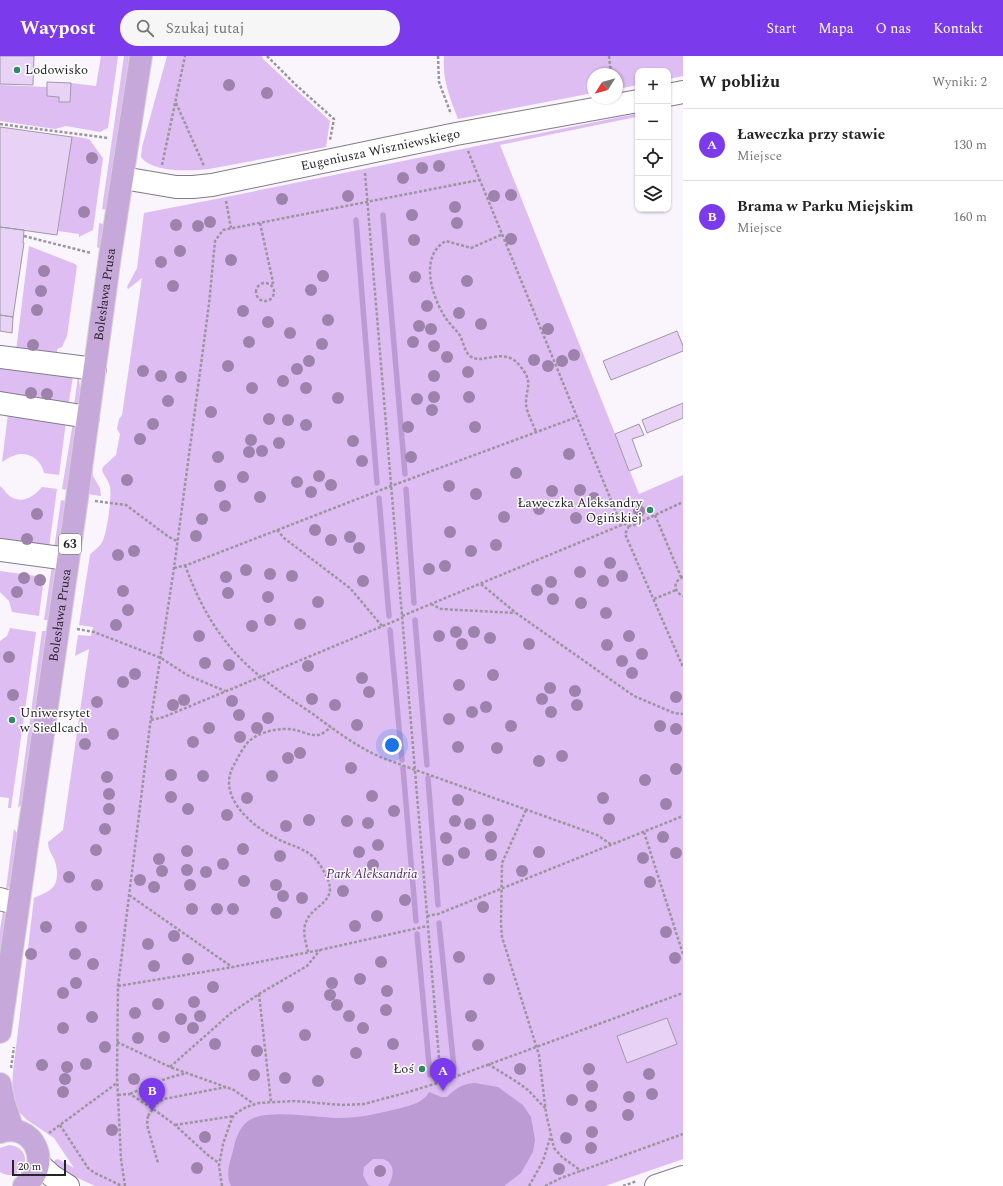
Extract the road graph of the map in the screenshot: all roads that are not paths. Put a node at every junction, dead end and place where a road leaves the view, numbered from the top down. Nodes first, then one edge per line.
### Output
1 (140, 56) edge
2 (683, 92) edge
3 (671, 94) edge
4 (635, 102) edge
5 (123, 178) junction
6 (0, 357) edge
7 (95, 369) junction
8 (0, 403) edge
9 (88, 417) junction
10 (0, 550) edge
11 (68, 559) junction
12 (9, 902) edge
13 (0, 1032) edge
14 (0, 1084) edge
15 (7, 1131) edge
16 (39, 1164) junction
17 (683, 1177) edge
18 (24, 1186) edge
19 (68, 1186) edge
20 (656, 1186) edge

1 - 5 main road, Bolesława Prusa / 63
2 - 3 street
4 - 5 street, Eugeniusza Wiszniewskiego
5 - 7 main road, Bolesława Prusa / 63
6 - 7 street
7 - 9 main road, Bolesława Prusa / 63
8 - 9 street
9 - 11 main road, Bolesława Prusa / 63
10 - 11 street
11 - 12 main road, Bolesława Prusa / 63
12 - 13 main road, Bolesława Prusa / 63
14 - 15 main road
15 - 16 main road
16 - 18 main road
16 - 19 street
17 - 20 street

